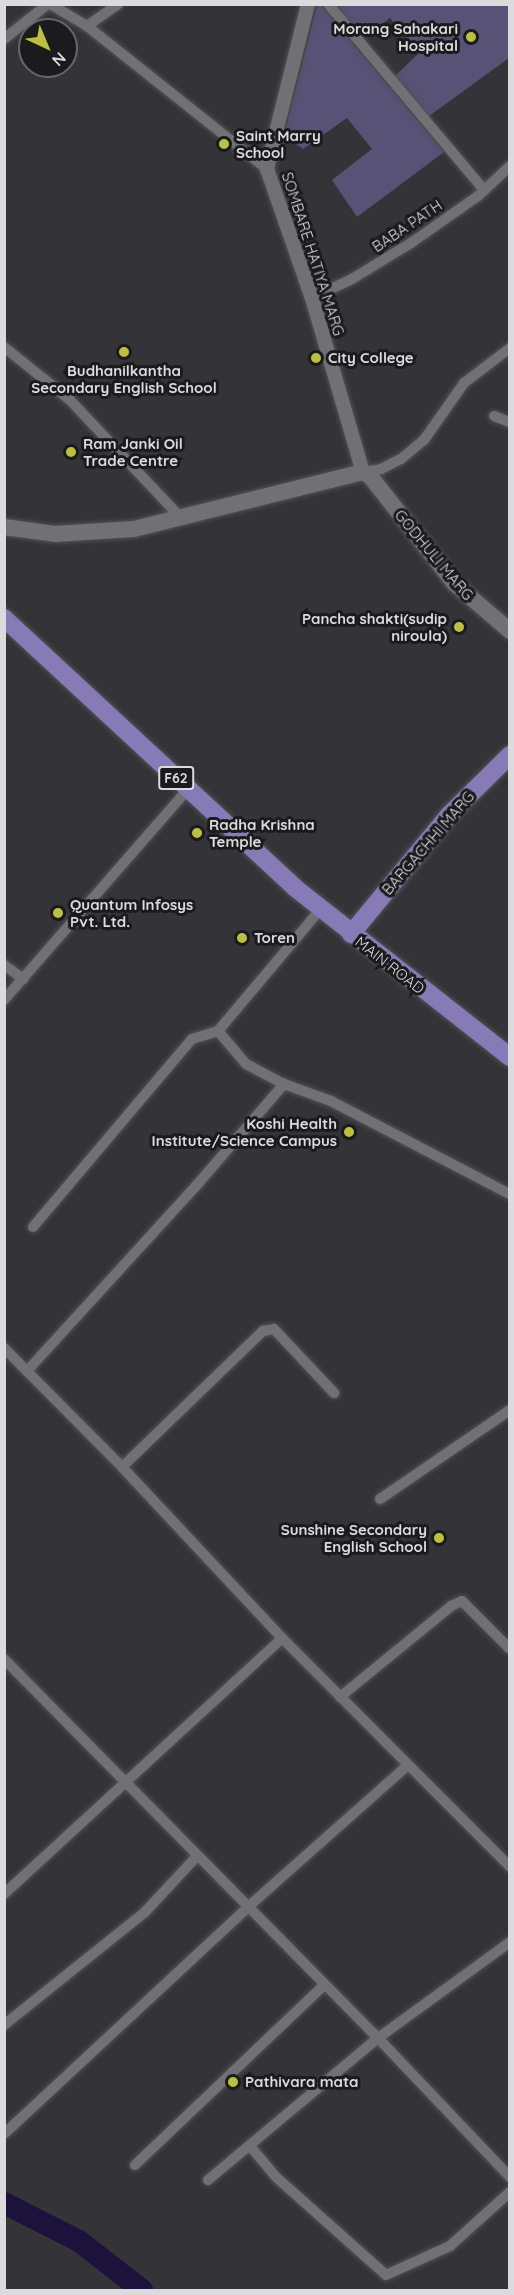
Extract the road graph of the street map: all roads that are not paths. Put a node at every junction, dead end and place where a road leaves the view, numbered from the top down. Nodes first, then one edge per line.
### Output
1 (49, 4) edge
2 (118, 4) edge
3 (308, 4) edge
4 (328, 4) edge
5 (87, 26) junction
6 (4, 39) edge
7 (510, 166) edge
8 (267, 169) junction
9 (484, 190) junction
10 (312, 298) junction
11 (4, 347) edge
12 (510, 348) edge
13 (494, 416) dead end
14 (510, 422) edge
15 (363, 472) junction
16 (182, 519) junction
17 (4, 527) edge
18 (4, 618) edge
19 (510, 631) edge
20 (510, 755) edge
21 (188, 789) junction
22 (320, 910) junction
23 (351, 934) junction
24 (4, 965) edge
25 (23, 980) junction
26 (4, 1000) edge
27 (218, 1031) junction
28 (510, 1057) edge
29 (510, 1068) edge
30 (285, 1084) junction
31 (510, 1194) edge
32 (33, 1227) dead end
33 (4, 1348) edge
34 (27, 1371) junction
35 (334, 1393) dead end
36 (510, 1410) edge
37 (122, 1467) junction
38 (380, 1499) dead end
39 (282, 1638) junction
40 (510, 1649) edge
41 (4, 1659) edge
42 (340, 1697) junction
43 (408, 1765) junction
44 (123, 1781) junction
45 (197, 1856) junction
46 (510, 1867) edge
47 (4, 1894) edge
48 (248, 1907) junction
49 (510, 1942) edge
50 (324, 1985) junction
51 (4, 2025) edge
52 (378, 2038) junction
53 (5, 2133) edge
54 (250, 2146) junction
55 (135, 2165) dead end
56 (510, 2177) edge
57 (208, 2180) dead end
58 (510, 2192) edge

1 - 5 street, SOMBARE HATIYA MARG
1 - 6 street, SOMBARE HATIYA MARG
2 - 5 street
3 - 8 street
4 - 9 street
5 - 8 street, SOMBARE HATIYA MARG
7 - 9 street, BABA PATH
8 - 10 street, SOMBARE HATIYA MARG
9 - 10 street, BABA PATH
10 - 15 street, SOMBARE HATIYA MARG
11 - 16 street
12 - 15 street
13 - 14 street
15 - 16 main road
15 - 19 main road, GODHULI MARG
16 - 17 main road
18 - 21 main road, F62
20 - 23 main road, BARGACHHI MARG
21 - 22 main road, F62
21 - 25 street
22 - 23 main road, F62
22 - 27 street
23 - 28 main road, MAIN ROAD / F62
23 - 29 main road, MAIN ROAD / F62
24 - 25 street
25 - 26 street
27 - 30 street
27 - 32 street
30 - 31 street
30 - 34 street
33 - 34 street
34 - 37 street
35 - 37 street
36 - 38 street
37 - 39 street
39 - 42 street
39 - 44 street
40 - 42 street
41 - 44 street
42 - 43 street
43 - 46 street
43 - 48 street
44 - 45 street
44 - 47 street
45 - 48 street
45 - 51 street
48 - 50 street
48 - 53 street
49 - 52 street
50 - 52 street
50 - 55 street
52 - 54 street
52 - 56 street
54 - 57 street
54 - 58 street

